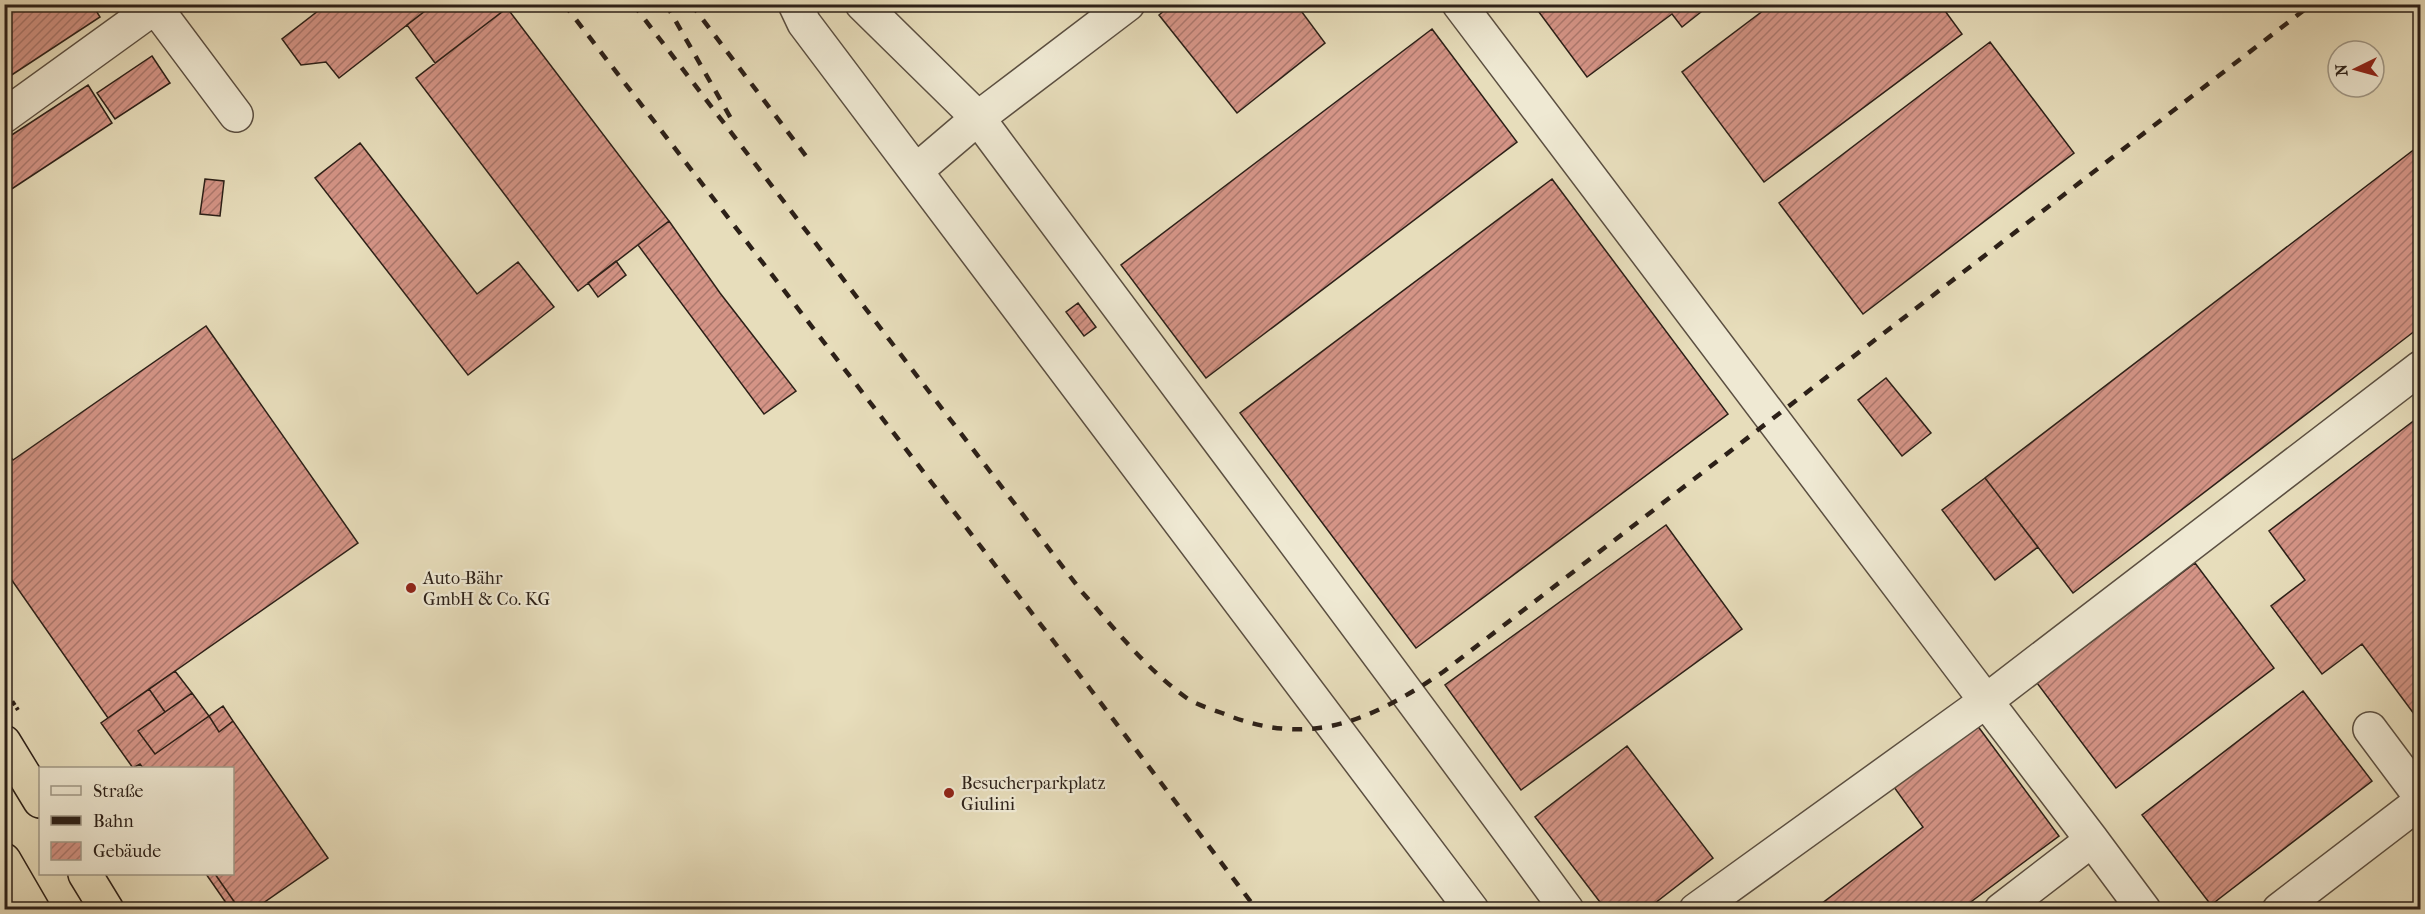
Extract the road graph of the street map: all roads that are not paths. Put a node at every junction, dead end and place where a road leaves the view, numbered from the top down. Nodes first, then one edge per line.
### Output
1 (795, 4) edge
2 (862, 4) edge
3 (1128, 4) edge
4 (1459, 4) edge
5 (154, 6) edge
6 (236, 115) dead end
7 (4, 116) edge
8 (978, 118) junction
9 (917, 170) junction
10 (2421, 368) edge
11 (1986, 701) junction
12 (2370, 729) dead end
13 (4, 742) edge
14 (2421, 796) edge
15 (39, 799) edge
16 (2421, 802) edge
17 (2092, 840) junction
18 (4, 860) edge
19 (86, 875) edge
20 (33, 909) edge
21 (107, 909) edge
22 (1472, 909) edge
23 (1568, 909) edge
24 (1696, 909) edge
25 (2001, 909) edge
26 (2144, 909) edge
27 (2279, 909) edge

1 - 9 street
2 - 8 street
3 - 8 street
4 - 11 street
5 - 6 street
5 - 7 street
8 - 9 street
8 - 23 street
9 - 22 street
10 - 11 street
11 - 17 street
11 - 24 street
12 - 14 street
13 - 15 highway
16 - 27 street
17 - 25 street
17 - 26 street
18 - 20 highway
19 - 21 highway

